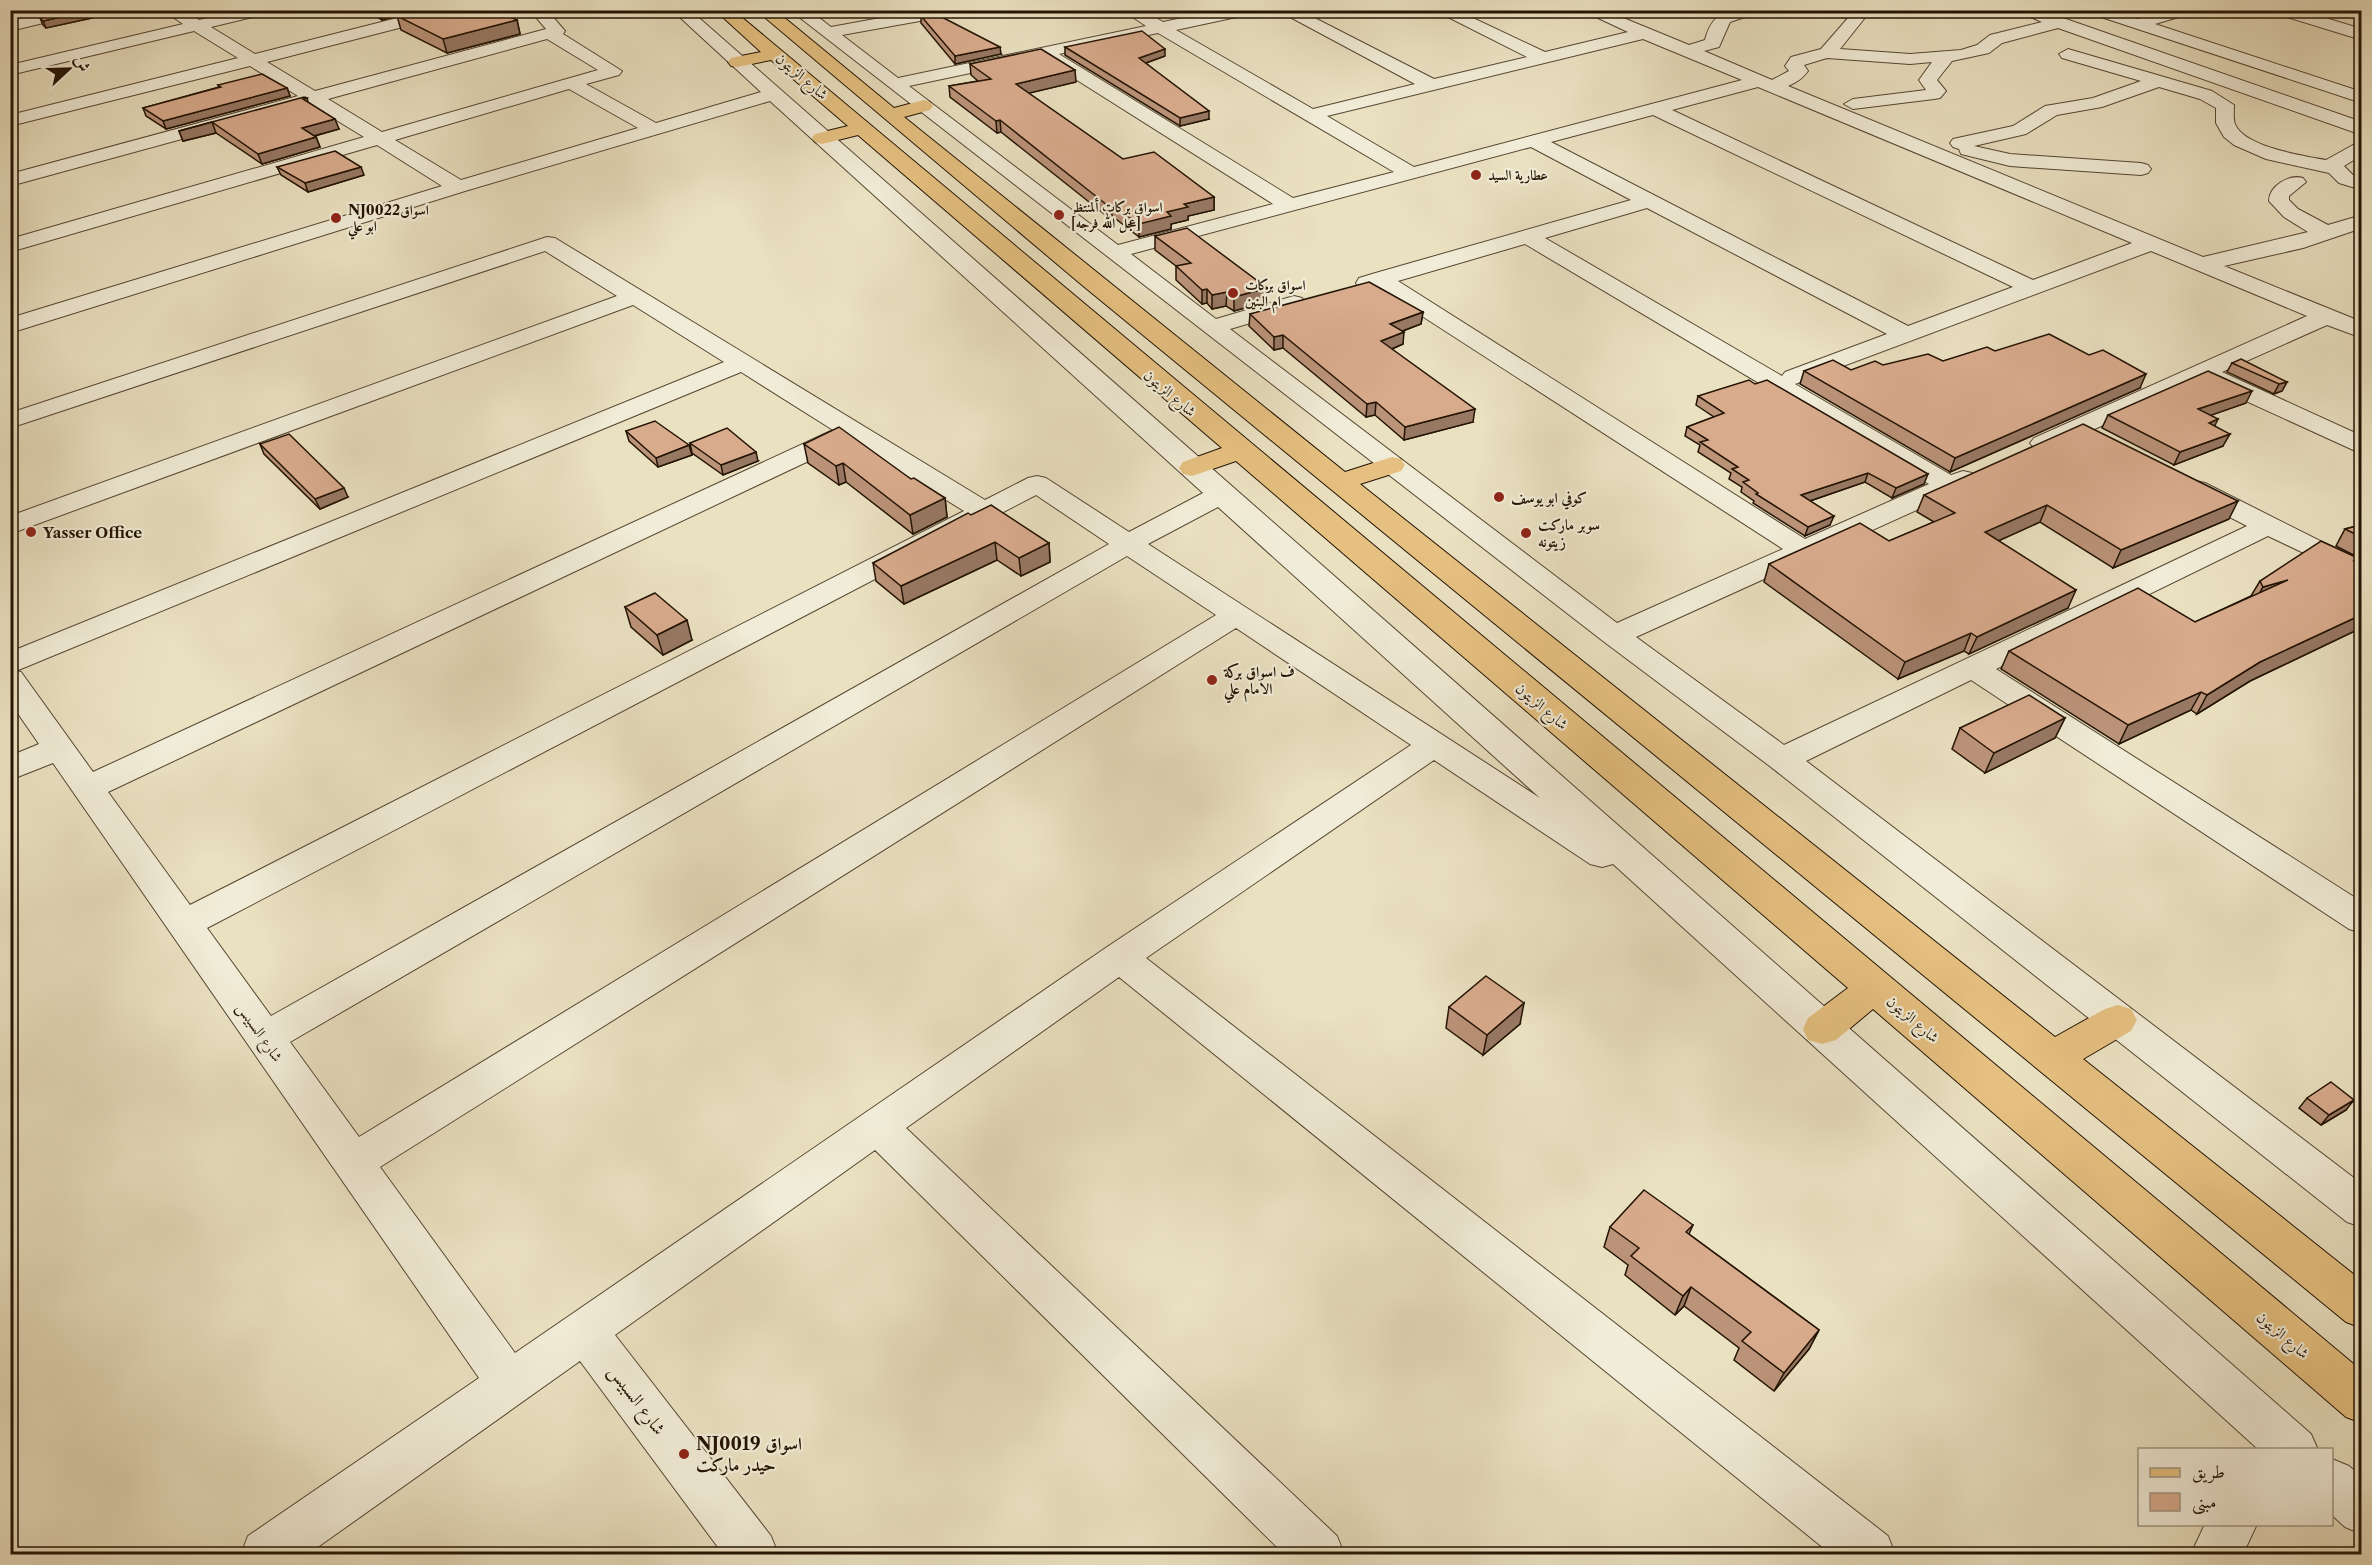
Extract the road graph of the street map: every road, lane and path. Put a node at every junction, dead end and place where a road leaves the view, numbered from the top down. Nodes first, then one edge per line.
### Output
1 (79, 10) edge
2 (171, 10) edge
3 (264, 10) edge
4 (451, 10) edge
5 (538, 10) edge
6 (680, 10) edge
7 (723, 10) edge
8 (764, 10) edge
9 (798, 10) edge
10 (953, 10) edge
11 (1130, 10) edge
12 (1246, 10) edge
13 (1285, 10) edge
14 (1442, 10) edge
15 (1825, 10) edge
16 (2023, 10) edge
17 (2095, 10) edge
18 (2186, 10) edge
19 (2280, 10) edge
20 (1589, 11) edge
21 (1748, 11) edge
22 (1861, 12) edge
23 (2058, 23) junction
24 (2137, 24) junction
25 (10, 26) edge
26 (197, 26) junction
27 (1161, 28) junction
28 (549, 33) junction
29 (828, 33) junction
30 (1644, 33) junction
31 (2361, 35) edge
32 (1688, 51) junction
33 (1045, 53) junction
34 (774, 54) junction
35 (1827, 54) junction
36 (2068, 54) dead end
37 (1946, 57) junction
38 (1544, 58) junction
39 (250, 60) junction
40 (737, 62) junction
41 (10, 70) edge
42 (2159, 81) junction
43 (571, 83) junction
44 (895, 84) junction
45 (1431, 85) junction
46 (1772, 86) junction
47 (773, 94) junction
48 (313, 98) junction
49 (2361, 99) edge
50 (1853, 104) junction
51 (924, 106) junction
52 (1656, 109) junction
53 (1310, 115) junction
54 (10, 121) edge
55 (876, 121) junction
56 (652, 129) junction
57 (2361, 129) edge
58 (822, 138) junction
59 (379, 139) junction
60 (1534, 141) junction
61 (1955, 144) junction
62 (2361, 146) edge
63 (2335, 168) junction
64 (2141, 169) dead end
65 (1412, 174) junction
66 (10, 180) edge
67 (2296, 182) dead end
68 (2361, 184) edge
69 (458, 188) junction
70 (1649, 201) junction
71 (1291, 206) junction
72 (2361, 221) edge
73 (2326, 233) junction
74 (1527, 236) junction
75 (1046, 242) junction
76 (2152, 243) junction
77 (10, 246) edge
78 (1006, 252) junction
79 (1115, 252) junction
80 (2202, 264) junction
81 (1380, 279) junction
82 (1090, 280) junction
83 (1347, 288) edge
84 (2032, 288) junction
85 (1053, 294) junction
86 (635, 297) junction
87 (1313, 298) edge
88 (2326, 316) junction
89 (10, 326) edge
90 (1212, 327) junction
91 (2361, 331) edge
92 (1907, 335) junction
93 (743, 363) junction
94 (2202, 372) junction
95 (1776, 383) junction
96 (10, 421) edge
97 (2077, 428) junction
98 (852, 430) junction
99 (2109, 444) edge
100 (2361, 446) edge
101 (1239, 451) junction
102 (2023, 452) edge
103 (1392, 465) junction
104 (1192, 468) junction
105 (1981, 471) edge
106 (2173, 477) edge
107 (1341, 482) junction
108 (1949, 485) junction
109 (1222, 494) junction
110 (983, 511) junction
111 (10, 526) edge
112 (2268, 526) junction
113 (1128, 544) junction
114 (1803, 550) junction
115 (2361, 573) edge
116 (1236, 615) junction
117 (1614, 635) junction
118 (10, 663) edge
119 (1972, 667) junction
120 (10, 679) edge
121 (1434, 745) junction
122 (59, 748) junction
123 (1782, 759) junction
124 (10, 769) edge
125 (87, 788) junction
126 (1697, 918) junction
127 (2361, 920) edge
128 (184, 924) junction
129 (1120, 957) junction
130 (1875, 987) junction
131 (2118, 1020) junction
132 (1822, 1029) junction
133 (265, 1038) junction
134 (2052, 1058) junction
135 (878, 1127) junction
136 (353, 1162) junction
137 (2361, 1209) edge
138 (2361, 1308) edge
139 (585, 1331) junction
140 (510, 1384) junction
141 (2359, 1398) edge
142 (2284, 1446) edge
143 (2333, 1485) edge
144 (2361, 1510) edge
145 (2232, 1526) edge
146 (266, 1554) edge
147 (753, 1554) edge
148 (1319, 1554) edge
149 (1870, 1554) edge
150 (2216, 1554) edge

1 - 25 street
2 - 26 street
3 - 26 street
4 - 39 street
5 - 28 street
6 - 40 street
7 - 34 main road, شارع الزيتون
8 - 55 main road, شارع الزيتون
9 - 29 street
10 - 29 street
11 - 27 street
12 - 27 street
13 - 45 street
14 - 38 street
15 - 22 street
16 - 23 street
17 - 24 street
18 - 24 street
19 - 31 street
20 - 30 street
21 - 32 street
22 - 35 street
23 - 37 street
23 - 57 street
24 - 49 street
26 - 39 street
26 - 41 street
27 - 33 street
27 - 53 street
28 - 43 street
28 - 48 street
29 - 44 street
30 - 32 street
30 - 38 street
32 - 46 street
33 - 44 street
33 - 71 street
34 - 40 main road
34 - 55 main road, شارع الزيتون
35 - 37 street
35 - 46 street
36 - 42 street
37 - 50 street
38 - 45 street
39 - 48 street
39 - 54 street
40 - 47 street
42 - 61 street
42 - 63 street
43 - 56 street
43 - 59 street
44 - 51 street
45 - 53 street
46 - 50 street
46 - 52 street
46 - 76 street
47 - 56 street
47 - 58 street
48 - 59 street
48 - 66 street
50 - 61 street
51 - 55 main road
51 - 79 street
52 - 60 street
52 - 84 street
53 - 65 street
55 - 58 main road
55 - 75 main road, شارع الزيتون
55 - 78 main road, شارع الزيتون
56 - 69 street
58 - 104 street
59 - 69 street
59 - 77 street
60 - 65 street
60 - 70 street
61 - 64 street
62 - 63 street
63 - 68 street
65 - 71 street
67 - 73 street
69 - 89 street
70 - 74 street
70 - 92 street
71 - 79 street
72 - 73 street
73 - 80 street
74 - 81 street
74 - 95 street
75 - 78 main road
75 - 82 main road, شارع الزيتون
76 - 80 street
76 - 84 street
78 - 85 main road, شارع الزيتون
79 - 90 street
80 - 88 street
81 - 83 street
81 - 114 street
82 - 85 main road
82 - 107 main road, شارع الزيتون
84 - 92 street
85 - 101 main road, شارع الزيتون
86 - 93 street
86 - 96 street
86 - 111 street
87 - 90 street
88 - 91 street
88 - 94 street
90 - 103 street
92 - 95 street
93 - 98 street
93 - 118 street
94 - 97 street
94 - 100 street
95 - 108 street
97 - 99 street
97 - 102 street
98 - 110 street
98 - 125 street
101 - 104 main road
101 - 130 main road, شارع الزيتون
103 - 107 main road
103 - 117 street
104 - 109 street
105 - 108 street
106 - 112 street
107 - 134 main road, شارع الزيتون
108 - 114 street
109 - 113 street
109 - 126 street
110 - 113 street
110 - 128 street
112 - 115 street
112 - 119 street
113 - 116 street
113 - 133 street
114 - 117 street
116 - 121 street
116 - 136 street
117 - 123 street
119 - 123 street
119 - 127 street
120 - 122 street, شارع السبيس
121 - 126 street
121 - 129 street
122 - 124 street
122 - 125 street, شارع السبيس
123 - 131 street
125 - 128 street, شارع السبيس
126 - 132 street
128 - 133 street, شارع السبيس
129 - 135 street
129 - 149 street
130 - 132 main road
130 - 141 main road, شارع الزيتون
131 - 134 main road
131 - 137 street
132 - 142 street
133 - 136 street, شارع السبيس
134 - 138 main road, شارع الزيتون
135 - 139 street
135 - 148 street
136 - 140 street, شارع السبيس
139 - 140 street
139 - 147 street, شارع السبيس
140 - 146 street
143 - 144 street
145 - 150 street

